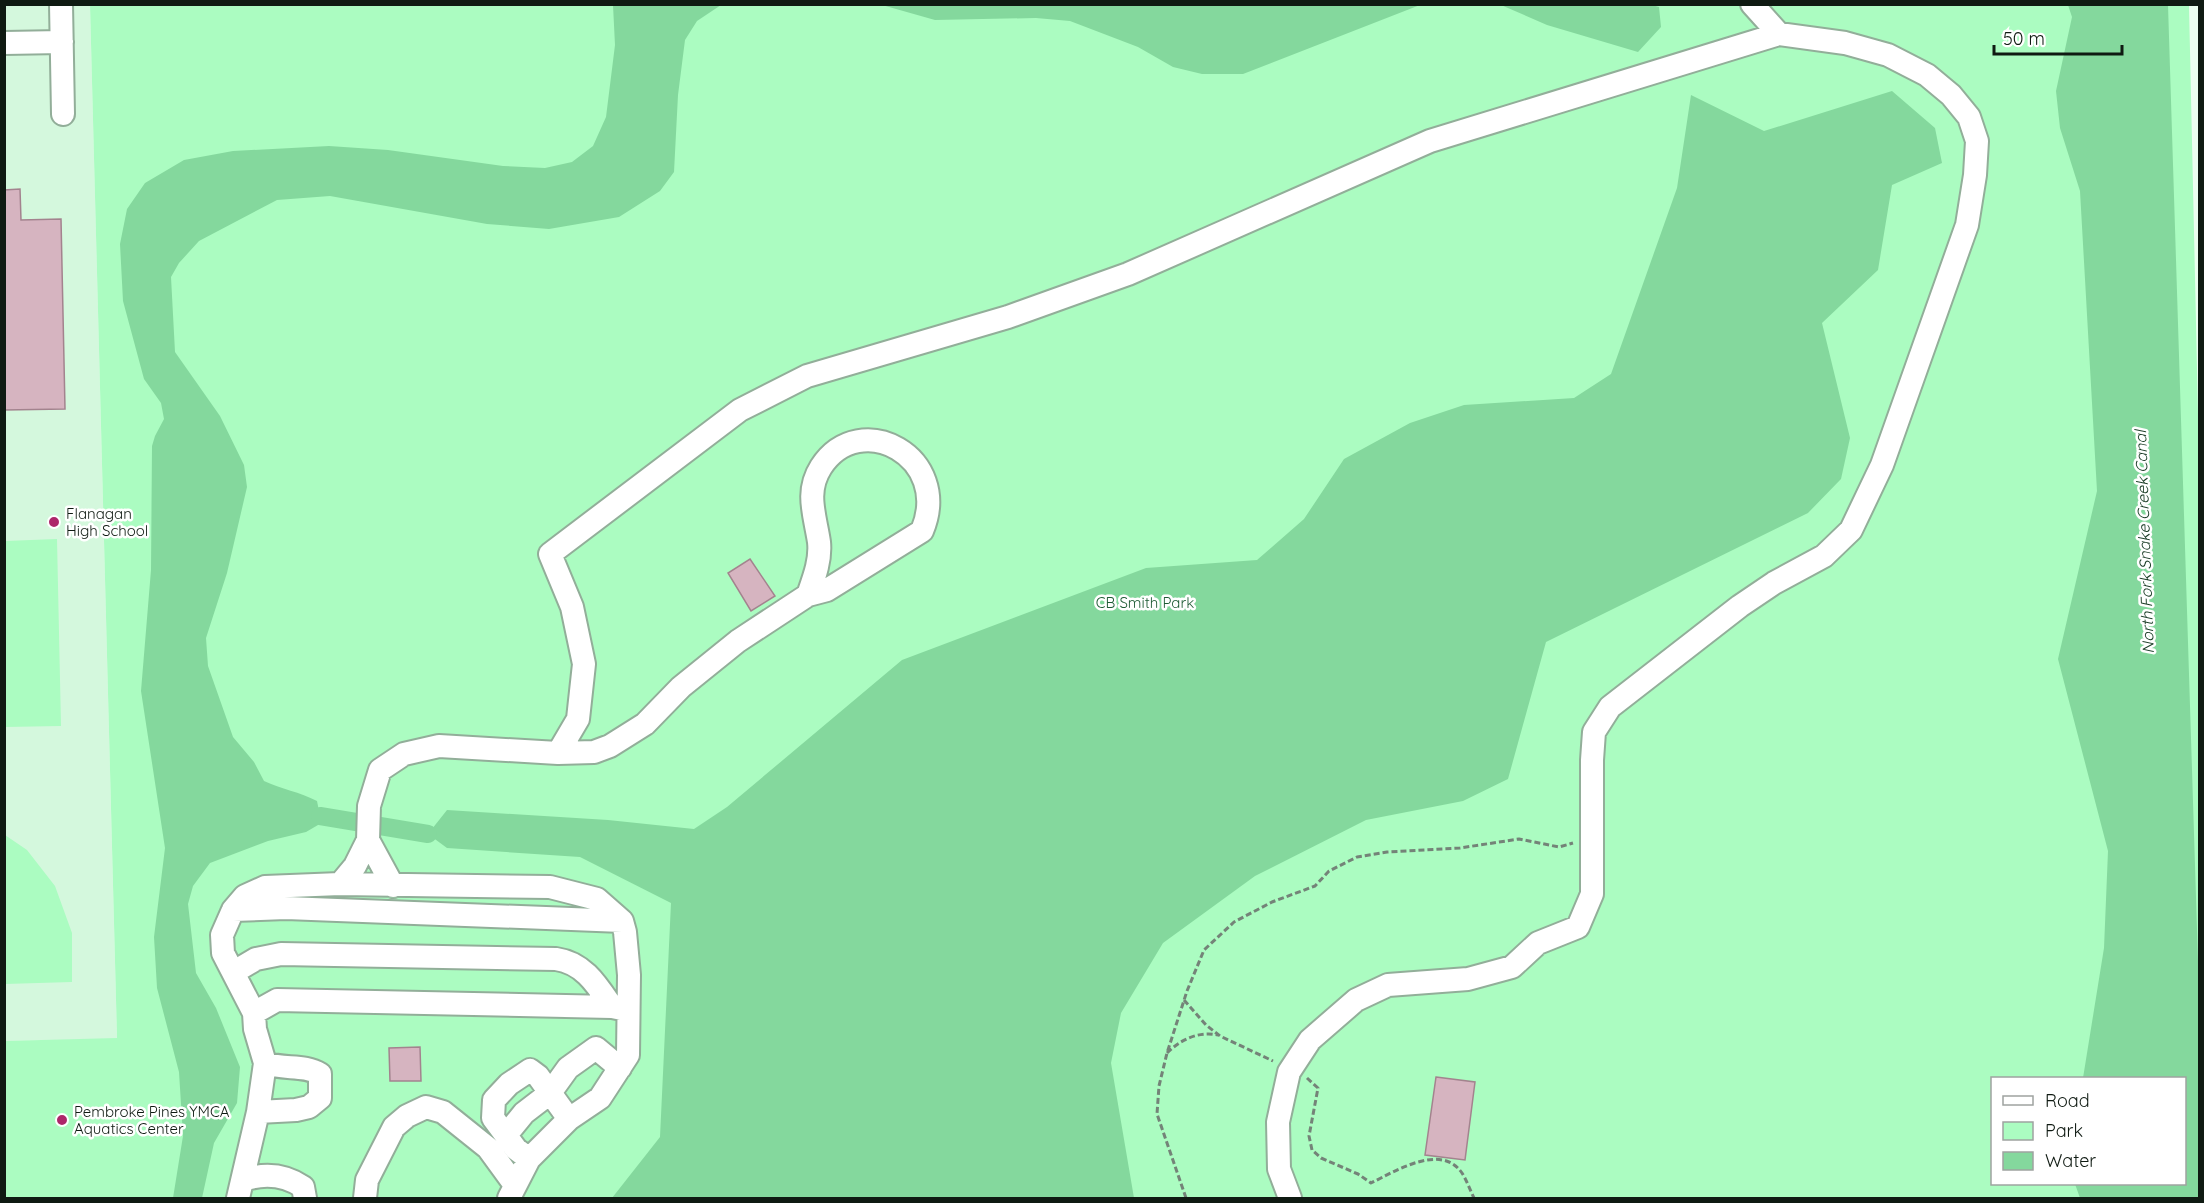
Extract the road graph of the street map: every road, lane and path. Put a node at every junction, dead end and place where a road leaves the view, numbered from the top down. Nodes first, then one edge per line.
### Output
1 (61, 4) edge
2 (1752, 4) edge
3 (1779, 34) junction
4 (62, 42) junction
5 (4, 43) edge
6 (63, 114) dead end
7 (808, 595) junction
8 (558, 753) junction
9 (1593, 837) junction
10 (368, 839) junction
11 (340, 884) junction
12 (393, 886) junction
13 (233, 910) junction
14 (622, 921) junction
15 (234, 972) junction
16 (1184, 1000) junction
17 (620, 1009) junction
18 (254, 1013) junction
19 (1220, 1036) junction
20 (1167, 1053) junction
21 (265, 1063) junction
22 (1283, 1066) dead end
23 (620, 1068) junction
24 (1303, 1075) dead end
25 (550, 1093) junction
26 (258, 1112) junction
27 (569, 1119) junction
28 (506, 1135) junction
29 (529, 1159) junction
30 (240, 1189) edge
31 (512, 1192) edge
32 (305, 1198) edge
33 (365, 1198) edge
34 (1186, 1198) edge
35 (1290, 1198) edge
36 (1474, 1198) edge

1 - 4 street
2 - 3 street
3 - 8 street
3 - 9 street
4 - 5 street
4 - 6 street
7 - 7 street
7 - 8 street
8 - 10 street
9 - 16 path
9 - 35 street
10 - 11 street
10 - 12 street
11 - 12 street
11 - 13 street
12 - 14 street
13 - 14 street
13 - 15 street
14 - 17 street
15 - 17 street
15 - 18 street
16 - 19 path
16 - 20 path
17 - 18 street
17 - 23 street
18 - 21 street
19 - 20 path
19 - 22 path
20 - 34 path
21 - 26 street
21 - 26 street
23 - 25 street
23 - 27 street
24 - 36 path
25 - 27 street
25 - 28 street
25 - 28 street
26 - 30 street
27 - 29 street
28 - 29 street
29 - 31 street
30 - 32 street
31 - 33 street

